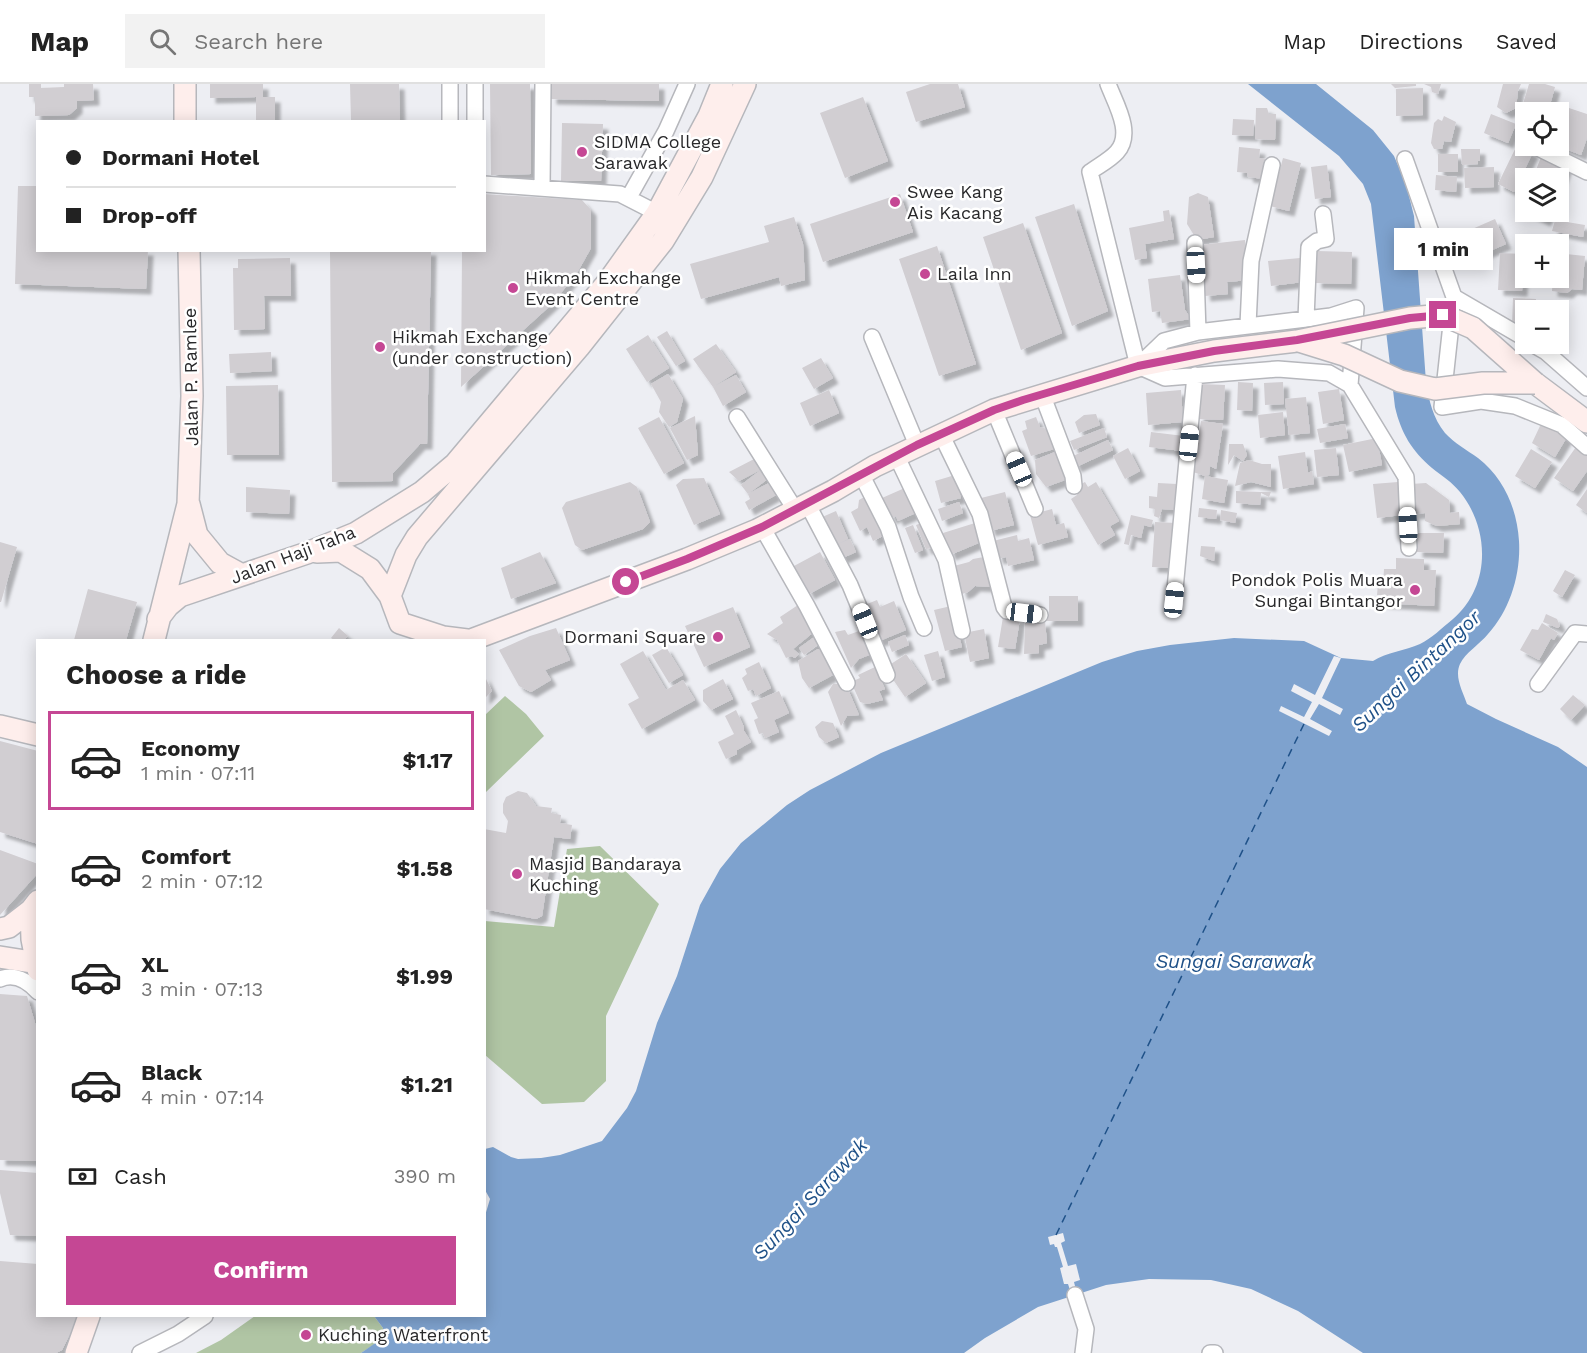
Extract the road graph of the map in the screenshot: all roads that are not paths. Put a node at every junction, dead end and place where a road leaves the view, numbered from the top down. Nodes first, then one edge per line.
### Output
1 (184, 84) edge
2 (450, 84) edge
3 (475, 84) edge
4 (543, 84) edge
5 (687, 84) edge
6 (722, 84) edge
7 (745, 84) edge
8 (1108, 84) edge
9 (185, 120) edge
10 (450, 120) edge
11 (475, 120) edge
12 (1554, 156) edge
13 (1405, 159) dead end
14 (1272, 165) dead end
15 (1587, 172) edge
16 (486, 184) edge
17 (542, 188) junction
18 (629, 197) junction
19 (657, 213) junction
20 (1323, 214) dead end
21 (1195, 243) dead end
22 (189, 252) edge
23 (1454, 297) junction
24 (1306, 319) junction
25 (1248, 325) junction
26 (1198, 332) junction
27 (1515, 333) edge
28 (872, 337) dead end
29 (1297, 340) junction
30 (1548, 354) edge
31 (1138, 366) junction
32 (1195, 375) junction
33 (1535, 383) junction
34 (1350, 385) junction
35 (1587, 388) edge
36 (1042, 394) junction
37 (994, 410) junction
38 (737, 417) dead end
39 (1587, 422) edge
40 (941, 434) junction
41 (917, 445) junction
42 (1587, 447) edge
43 (897, 457) junction
44 (861, 474) junction
45 (1074, 486) dead end
46 (188, 504) junction
47 (802, 508) junction
48 (1035, 509) dead end
49 (762, 527) junction
50 (1409, 548) dead end
51 (307, 553) junction
52 (242, 575) junction
53 (390, 596) junction
54 (1174, 600) dead end
55 (1040, 615) dead end
56 (158, 619) junction
57 (924, 628) dead end
58 (962, 631) dead end
59 (400, 632) edge
60 (1587, 634) edge
61 (154, 639) edge
62 (460, 639) edge
63 (472, 639) edge
64 (887, 675) dead end
65 (847, 683) dead end
66 (1538, 684) dead end
67 (0, 726) edge
68 (36, 735) edge
69 (34, 906) edge
70 (0, 929) edge
71 (0, 957) edge
72 (36, 960) edge
73 (36, 965) edge
74 (0, 979) edge
75 (36, 990) edge
76 (1075, 1295) dead end
77 (89, 1317) edge
78 (204, 1317) edge
79 (76, 1353) edge
80 (140, 1353) edge
81 (1083, 1353) edge
82 (1210, 1353) edge
83 (1215, 1353) edge

1 - 9 main road
2 - 10 street
3 - 11 street
4 - 17 street
5 - 18 street
6 - 19 main road, Jalan Haji Taha
7 - 53 main road
8 - 31 street
12 - 15 street
13 - 23 street
14 - 25 street
16 - 17 street
17 - 18 street
18 - 19 street
19 - 51 main road, Jalan Haji Taha
20 - 24 street
21 - 26 street
22 - 46 main road, Jalan P. Ramlee
23 - 27 street
23 - 42 street
24 - 25 street
24 - 34 street
25 - 26 street
26 - 31 street
28 - 41 street
29 - 31 main road
29 - 33 main road, bridge
29 - 33 main road, bridge
30 - 35 street
31 - 32 street
31 - 36 main road
32 - 34 street
32 - 54 street
33 - 39 main road
34 - 50 street
36 - 37 main road
36 - 45 street
37 - 40 main road
37 - 48 street
38 - 47 street
40 - 41 main road
40 - 55 street
41 - 43 main road
43 - 44 main road
43 - 58 street
44 - 47 main road
44 - 57 street
46 - 52 main road, Jalan P. Ramlee
46 - 56 main road, Jalan P. Ramlee
47 - 49 main road
47 - 64 street
49 - 63 main road
49 - 65 street
51 - 52 main road, Jalan Haji Taha
51 - 53 main road
52 - 56 main road, Jalan Haji Taha
53 - 59 main road
56 - 61 main road, Jalan P. Ramlee
59 - 62 main road
60 - 66 street
67 - 68 main road
69 - 70 main road
69 - 72 main road
71 - 73 main road
74 - 75 street
76 - 81 street
77 - 79 main road
78 - 80 street
82 - 83 street

